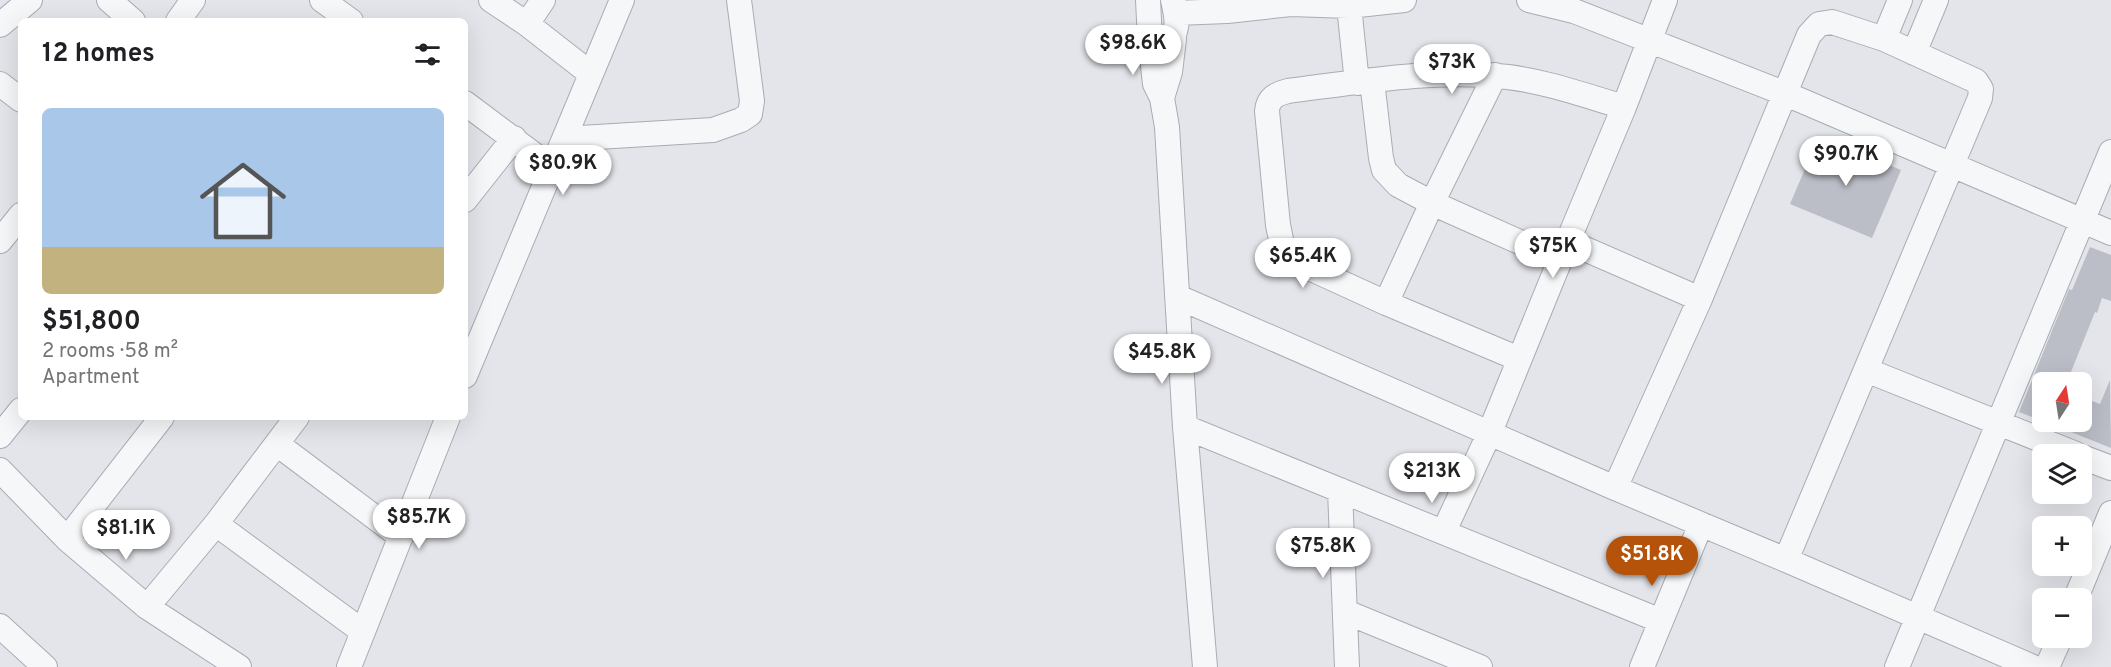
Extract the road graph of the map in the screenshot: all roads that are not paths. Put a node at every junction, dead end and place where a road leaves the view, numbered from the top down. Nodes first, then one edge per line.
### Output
1 (30, 0) edge
2 (109, 0) edge
3 (194, 0) edge
4 (491, 0) edge
5 (543, 0) edge
6 (622, 0) edge
7 (739, 0) edge
8 (1148, 0) edge
9 (1529, 0) edge
10 (1665, 0) edge
11 (1900, 0) edge
12 (1936, 0) edge
13 (1390, 1) edge
14 (1175, 6) edge
15 (1349, 6) junction
16 (130, 18) edge
17 (180, 18) edge
18 (0, 24) edge
19 (527, 24) junction
20 (1174, 39) junction
21 (1884, 39) junction
22 (1150, 40) junction
23 (1649, 40) junction
24 (1914, 53) junction
25 (591, 74) junction
26 (1495, 75) junction
27 (1365, 82) junction
28 (1786, 94) junction
29 (1162, 98) junction
30 (468, 105) edge
31 (1624, 107) junction
32 (514, 138) junction
33 (564, 139) junction
34 (2111, 152) edge
35 (1951, 165) junction
36 (552, 168) junction
37 (468, 196) edge
38 (1432, 203) junction
39 (18, 219) edge
40 (2083, 220) junction
41 (2111, 233) edge
42 (0, 241) edge
43 (1565, 251) junction
44 (1178, 297) junction
45 (1700, 298) junction
46 (1386, 303) junction
47 (1520, 359) junction
48 (468, 369) edge
49 (1866, 370) junction
50 (18, 414) edge
51 (160, 420) edge
52 (295, 420) edge
53 (447, 420) edge
54 (1999, 423) junction
55 (1185, 427) junction
56 (1490, 432) junction
57 (0, 436) edge
58 (277, 444) junction
59 (2051, 444) edge
60 (2092, 461) edge
61 (2111, 468) edge
62 (0, 470) edge
63 (1615, 488) junction
64 (1340, 490) junction
65 (2111, 513) edge
66 (216, 524) junction
67 (1701, 524) junction
68 (1444, 531) junction
69 (401, 537) junction
70 (67, 539) junction
71 (1786, 560) junction
72 (2080, 588) edge
73 (147, 607) junction
74 (1346, 612) junction
75 (1918, 618) junction
76 (1661, 621) junction
77 (0, 626) edge
78 (362, 631) junction
79 (2056, 648) edge
80 (1646, 666) edge
81 (45, 667) edge
82 (239, 667) edge
83 (349, 667) edge
84 (1205, 667) edge
85 (1347, 667) edge
86 (1480, 667) edge
87 (1897, 667) edge
88 (2033, 667) edge
89 (2047, 667) edge

1 - 18 street
2 - 16 street
3 - 17 street
4 - 19 street
5 - 19 street
6 - 25 street
7 - 33 street
8 - 22 street
9 - 23 street
10 - 23 street
11 - 21 street
12 - 24 street
13 - 15 street
14 - 15 street
14 - 20 street
15 - 27 street
19 - 25 street
20 - 22 street
20 - 29 street
21 - 24 street
21 - 28 street
22 - 29 street
23 - 28 street
23 - 31 street
24 - 35 street
25 - 33 street
26 - 27 street
26 - 31 street
26 - 38 street
27 - 38 street
27 - 46 street
28 - 35 street
28 - 45 street
29 - 44 street
30 - 32 street
31 - 43 street
32 - 36 street
32 - 37 street
33 - 36 street
34 - 40 street
35 - 40 street
35 - 49 street
36 - 48 street
38 - 43 street
38 - 46 street
39 - 42 street
40 - 41 street
40 - 54 street
43 - 45 street
43 - 47 street
44 - 55 street
44 - 56 street
45 - 63 street
46 - 47 street
47 - 56 street
49 - 54 street
49 - 71 street
50 - 57 street
51 - 70 street
52 - 58 street
53 - 69 street
54 - 59 street
54 - 75 street
55 - 64 street
55 - 84 street
56 - 63 street
56 - 68 street
58 - 66 street
58 - 69 street
60 - 61 street
62 - 70 street
63 - 67 street
64 - 68 street
64 - 74 street
65 - 72 street
66 - 73 street
66 - 78 street
67 - 71 street
67 - 76 street
68 - 76 street
69 - 78 street
70 - 73 street
71 - 75 street
73 - 82 street
74 - 85 street
74 - 86 street
75 - 87 street
75 - 88 street
76 - 80 street
77 - 81 street
78 - 83 street
79 - 89 street

